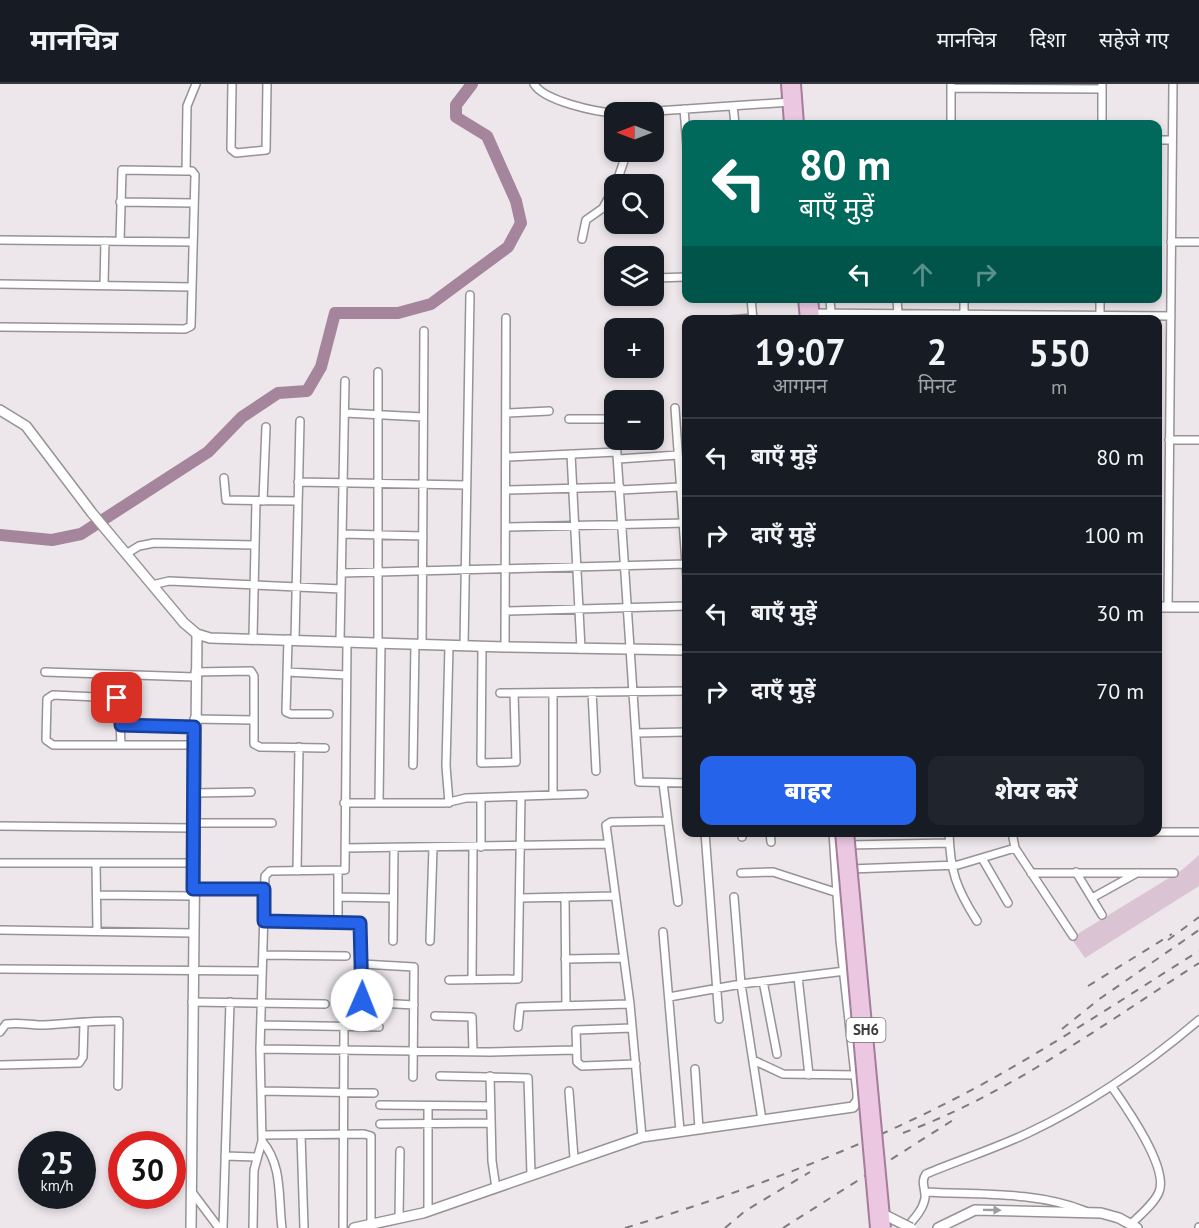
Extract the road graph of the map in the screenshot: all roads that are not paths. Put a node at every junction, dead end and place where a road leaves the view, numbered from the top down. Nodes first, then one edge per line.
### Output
1 (196, 84) edge
2 (232, 84) edge
3 (267, 84) edge
4 (534, 84) edge
5 (787, 84) edge
6 (795, 84) edge
7 (1173, 84) edge
8 (951, 86) edge
9 (1102, 86) edge
10 (792, 101) junction
11 (733, 106) junction
12 (684, 110) junction
13 (664, 111) edge
14 (604, 112) edge
15 (685, 120) edge
16 (735, 120) edge
17 (790, 120) edge
18 (797, 120) edge
19 (951, 120) edge
20 (1102, 120) edge
21 (1162, 140) edge
22 (1172, 140) junction
23 (186, 171) junction
24 (120, 202) junction
25 (193, 203) junction
26 (604, 206) edge
27 (582, 239) dead end
28 (0, 240) edge
29 (105, 241) junction
30 (120, 241) junction
31 (193, 242) junction
32 (1171, 242) junction
33 (1199, 242) edge
34 (682, 277) edge
35 (664, 278) edge
36 (0, 284) edge
37 (104, 285) junction
38 (192, 287) junction
39 (470, 295) dead end
40 (830, 303) edge
41 (897, 303) edge
42 (964, 303) edge
43 (1100, 303) edge
44 (831, 313) junction
45 (898, 314) junction
46 (964, 314) junction
47 (817, 315) edge
48 (997, 315) edge
49 (1100, 315) edge
50 (1162, 316) edge
51 (1170, 316) junction
52 (506, 318) dead end
53 (0, 327) edge
54 (424, 331) dead end
55 (378, 372) dead end
56 (345, 381) dead end
57 (675, 408) dead end
58 (0, 410) edge
59 (549, 411) dead end
60 (345, 413) junction
61 (507, 413) junction
62 (378, 415) junction
63 (423, 417) junction
64 (569, 419) dead end
65 (604, 419) edge
66 (300, 420) dead end
67 (266, 427) dead end
68 (1169, 440) junction
69 (1199, 440) edge
70 (617, 450) edge
71 (571, 454) junction
72 (678, 455) junction
73 (617, 456) junction
74 (507, 457) junction
75 (224, 478) dead end
76 (298, 482) junction
77 (343, 484) junction
78 (378, 484) junction
79 (423, 484) junction
80 (466, 485) junction
81 (680, 487) junction
82 (573, 488) junction
83 (620, 489) junction
84 (507, 490) junction
85 (259, 501) junction
86 (298, 501) junction
87 (682, 501) edge
88 (682, 523) edge
89 (622, 525) junction
90 (575, 526) junction
91 (507, 527) junction
92 (342, 534) junction
93 (378, 535) junction
94 (423, 536) junction
95 (255, 545) junction
96 (126, 554) junction
97 (682, 564) edge
98 (625, 566) junction
99 (577, 567) junction
100 (506, 568) junction
101 (464, 569) junction
102 (423, 570) junction
103 (378, 571) junction
104 (341, 573) junction
105 (152, 585) junction
106 (254, 585) junction
107 (296, 586) junction
108 (341, 589) junction
109 (682, 606) edge
110 (627, 607) junction
111 (1163, 607) edge
112 (1199, 607) edge
113 (579, 608) junction
114 (505, 610) junction
115 (196, 634) junction
116 (253, 638) junction
117 (291, 639) junction
118 (343, 642) junction
119 (379, 643) junction
120 (419, 645) junction
121 (449, 646) junction
122 (464, 646) junction
123 (482, 647) junction
124 (505, 647) junction
125 (581, 649) junction
126 (682, 650) edge
127 (630, 651) junction
128 (45, 672) dead end
129 (286, 672) junction
130 (195, 675) junction
131 (346, 675) junction
132 (682, 691) edge
133 (592, 692) junction
134 (633, 692) junction
135 (500, 693) dead end
136 (514, 693) junction
137 (553, 693) junction
138 (329, 714) dead end
139 (254, 720) junction
140 (194, 723) junction
141 (121, 725) junction
142 (682, 732) edge
143 (636, 733) junction
144 (122, 745) junction
145 (194, 745) junction
146 (299, 747) junction
147 (325, 748) dead end
148 (412, 765) dead end
149 (596, 771) dead end
150 (663, 783) junction
151 (682, 783) edge
152 (251, 792) dead end
153 (194, 793) junction
154 (584, 794) dead end
155 (554, 795) junction
156 (521, 797) junction
157 (481, 798) junction
158 (344, 803) junction
159 (379, 803) junction
160 (449, 803) junction
161 (667, 821) junction
162 (272, 823) dead end
163 (193, 825) junction
164 (0, 826) edge
165 (1162, 832) edge
166 (1199, 832) edge
167 (705, 837) edge
168 (770, 837) edge
169 (834, 837) edge
170 (841, 837) edge
171 (849, 837) edge
172 (949, 837) edge
173 (1013, 837) edge
174 (771, 842) dead end
175 (949, 843) junction
176 (608, 844) junction
177 (835, 845) junction
178 (522, 846) junction
179 (477, 847) junction
180 (345, 848) junction
181 (394, 848) junction
182 (433, 848) junction
183 (1015, 849) junction
184 (982, 860) junction
185 (0, 863) edge
186 (96, 863) junction
187 (193, 863) junction
188 (950, 866) junction
189 (836, 869) junction
190 (297, 871) junction
191 (338, 872) junction
192 (1076, 872) junction
193 (1139, 872) junction
194 (741, 873) dead end
195 (1031, 873) junction
196 (1174, 873) dead end
197 (264, 889) junction
198 (193, 893) junction
199 (838, 893) junction
200 (97, 895) junction
201 (615, 896) junction
202 (338, 897) junction
203 (564, 897) junction
204 (734, 897) dead end
205 (393, 898) junction
206 (521, 898) junction
207 (1092, 898) junction
208 (678, 902) dead end
209 (1008, 903) dead end
210 (1102, 915) dead end
211 (264, 921) junction
212 (977, 921) dead end
213 (338, 922) junction
214 (0, 930) edge
215 (97, 931) junction
216 (663, 932) dead end
217 (193, 933) junction
218 (1073, 936) dead end
219 (393, 941) dead end
220 (430, 941) dead end
221 (263, 955) junction
222 (346, 957) dead end
223 (624, 958) junction
224 (565, 959) junction
225 (362, 964) junction
226 (0, 969) edge
227 (192, 971) junction
228 (262, 971) junction
229 (845, 971) junction
230 (798, 977) junction
231 (449, 980) dead end
232 (472, 980) junction
233 (763, 981) junction
234 (741, 984) junction
235 (717, 988) junction
236 (669, 997) junction
237 (192, 1002) junction
238 (230, 1002) junction
239 (262, 1003) junction
240 (325, 1004) dead end
241 (630, 1004) junction
242 (414, 1005) junction
243 (566, 1005) junction
244 (435, 1016) dead end
245 (719, 1019) dead end
246 (1199, 1020) edge
247 (84, 1023) junction
248 (261, 1025) junction
249 (344, 1026) junction
250 (379, 1027) dead end
251 (518, 1027) dead end
252 (632, 1028) junction
253 (0, 1032) edge
254 (260, 1049) junction
255 (344, 1050) junction
256 (576, 1050) junction
257 (414, 1051) junction
258 (473, 1052) junction
259 (777, 1054) dead end
260 (753, 1060) junction
261 (636, 1064) junction
262 (0, 1065) edge
263 (695, 1069) dead end
264 (808, 1075) junction
265 (857, 1075) junction
266 (440, 1076) dead end
267 (490, 1076) junction
268 (413, 1077) dead end
269 (118, 1086) dead end
270 (1112, 1087) junction
271 (261, 1091) junction
272 (569, 1091) dead end
273 (374, 1093) dead end
274 (343, 1094) junction
275 (380, 1105) dead end
276 (428, 1106) junction
277 (490, 1106) junction
278 (762, 1120) junction
279 (428, 1123) junction
280 (491, 1123) junction
281 (380, 1124) dead end
282 (699, 1129) junction
283 (680, 1131) junction
284 (301, 1135) junction
285 (343, 1135) junction
286 (642, 1137) junction
287 (262, 1138) junction
288 (400, 1151) dead end
289 (225, 1156) junction
290 (256, 1157) junction
291 (574, 1158) junction
292 (531, 1174) junction
293 (496, 1188) junction
294 (191, 1191) junction
295 (925, 1192) junction
296 (428, 1211) junction
297 (1087, 1212) junction
298 (884, 1214) junction
299 (399, 1218) junction
300 (371, 1224) junction
301 (1134, 1226) edge
302 (191, 1228) edge
303 (221, 1228) edge
304 (253, 1228) edge
305 (282, 1228) edge
306 (304, 1228) edge
307 (343, 1228) edge
308 (354, 1228) edge
309 (876, 1228) edge
310 (885, 1228) edge
311 (906, 1228) edge
312 (911, 1228) edge
313 (938, 1228) edge

1 - 23 street
2 - 3 street
4 - 14 street
5 - 10 main road
6 - 10 main road
7 - 22 street
8 - 9 street
8 - 19 street
9 - 20 street
10 - 11 street
10 - 17 main road
10 - 18 main road
11 - 12 street
11 - 16 street
12 - 13 street
12 - 15 street
21 - 22 street
22 - 32 street
23 - 24 street
23 - 25 street
24 - 25 street
24 - 30 street
25 - 31 street
26 - 27 street
28 - 29 street
29 - 30 street
29 - 37 street
30 - 31 street
31 - 38 street
32 - 33 street
32 - 51 street
34 - 35 street
36 - 37 street
37 - 38 street
38 - 53 street
39 - 80 street
40 - 44 street
41 - 45 street
42 - 46 street
43 - 49 street
44 - 45 street
44 - 47 street
45 - 46 street
46 - 48 street
50 - 51 street
51 - 68 street
52 - 61 street
54 - 63 street
55 - 62 street
56 - 60 street
57 - 72 street
58 - 96 street
59 - 61 street
60 - 62 street
60 - 77 street
61 - 74 street
62 - 63 street
62 - 78 street
63 - 79 street
64 - 65 street
66 - 76 street
67 - 85 street
68 - 69 street
68 - 111 street
70 - 73 street
71 - 73 street
71 - 74 street
71 - 82 street
72 - 73 street
72 - 81 street
73 - 83 street
74 - 84 street
75 - 85 street
76 - 77 street
76 - 86 street
77 - 78 street
77 - 92 street
78 - 79 street
78 - 93 street
79 - 80 street
79 - 94 street
80 - 101 street
81 - 83 street
81 - 87 street
82 - 83 street
82 - 84 street
82 - 90 street
83 - 89 street
84 - 91 street
85 - 86 street
85 - 95 street
86 - 107 street
88 - 89 street
89 - 90 street
89 - 98 street
90 - 91 street
90 - 99 street
91 - 100 street
92 - 93 street
92 - 104 street
93 - 94 street
93 - 103 street
94 - 102 street
95 - 96 street
95 - 106 street
96 - 105 street
97 - 98 street
98 - 99 street
98 - 110 street
99 - 100 street
99 - 113 street
100 - 101 street
100 - 114 street
101 - 102 street
101 - 122 street
102 - 103 street
102 - 120 street
103 - 104 street
103 - 119 street
104 - 108 street
105 - 106 street
105 - 115 street
106 - 107 street
106 - 116 street
107 - 108 street
107 - 117 street
108 - 118 street
109 - 110 street
110 - 113 street
110 - 127 street
111 - 112 street
113 - 114 street
113 - 125 street
114 - 124 street
115 - 116 street
115 - 130 street
116 - 117 street
117 - 118 street
117 - 129 street
118 - 119 street
118 - 131 street
119 - 120 street
119 - 159 street
120 - 121 street
120 - 148 street
121 - 122 street
121 - 160 street
122 - 123 street
123 - 124 street
123 - 136 street
124 - 125 street
125 - 127 street
126 - 127 street
127 - 134 street
128 - 130 street
129 - 131 street
129 - 138 street
130 - 139 street
130 - 140 street
131 - 158 street
132 - 134 street
133 - 134 street
133 - 137 street
133 - 149 street
134 - 143 street
135 - 136 street
136 - 137 street
137 - 155 street
139 - 140 street
139 - 146 street
140 - 141 street
140 - 145 street
141 - 144 street
141 - 144 street
142 - 143 street
143 - 150 street
144 - 145 street
145 - 153 street
146 - 147 street
146 - 190 street
150 - 151 street
150 - 161 street
152 - 153 street
153 - 163 street
154 - 155 street
155 - 156 street
156 - 157 street
156 - 178 street
157 - 160 street
157 - 179 street
158 - 159 street
158 - 180 street
159 - 160 street
161 - 176 street
161 - 208 street
162 - 163 street
163 - 164 street
163 - 187 street
165 - 166 street
167 - 235 street
168 - 174 street
169 - 177 street
170 - 309 main road, SH6, bridge
171 - 298 main road, SH6, bridge
172 - 175 street
173 - 183 street
175 - 177 street
175 - 188 street
176 - 178 street
176 - 201 street
177 - 189 street
178 - 179 street
178 - 206 street
179 - 182 street
179 - 232 street
180 - 181 street
180 - 191 street
181 - 182 street
181 - 205 street
182 - 220 street
183 - 184 street
183 - 195 street
184 - 188 street
184 - 209 street
185 - 186 street
186 - 187 street
186 - 200 street
187 - 198 street
188 - 189 street
188 - 212 street
189 - 199 street
190 - 191 street
190 - 197 street
191 - 202 street
192 - 193 street
192 - 195 street
192 - 207 street
193 - 196 street
193 - 207 street
194 - 199 street
195 - 218 street
197 - 198 street
197 - 211 street
198 - 200 street
198 - 217 street
199 - 229 street
200 - 215 street
201 - 203 street
201 - 223 street
202 - 205 street
202 - 213 street
203 - 206 street
203 - 224 street
204 - 234 street
205 - 219 street
206 - 232 street
207 - 210 street
211 - 213 street
211 - 221 street
213 - 225 street
214 - 215 street
215 - 217 street
216 - 236 street
217 - 227 street
221 - 222 street
221 - 228 street
223 - 224 street
223 - 241 street
224 - 243 street
225 - 242 street
225 - 242 street
226 - 227 street
227 - 228 street
227 - 237 street
228 - 239 street
229 - 230 street
229 - 265 street
230 - 233 street
230 - 264 street
231 - 232 street
233 - 234 street
233 - 259 street
234 - 235 street
234 - 260 street
235 - 236 street
235 - 245 street
236 - 283 street
237 - 238 street
237 - 294 street
238 - 239 street
238 - 289 street
239 - 240 street
239 - 248 street
241 - 243 street
241 - 252 street
242 - 257 street
243 - 251 street
244 - 258 street
246 - 270 street
247 - 253 street
247 - 262 street
247 - 269 street
248 - 249 street
248 - 254 street
249 - 250 street
249 - 255 street
252 - 256 street
252 - 261 street
254 - 255 street
254 - 271 street
255 - 257 street
255 - 274 street
256 - 258 street
256 - 261 street
257 - 258 street
257 - 268 street
260 - 264 street
260 - 278 street
261 - 286 street
263 - 282 street
264 - 265 street
265 - 278 street
266 - 267 street
267 - 277 street
267 - 292 street
270 - 295 street
270 - 301 street
271 - 274 street
271 - 287 street
272 - 291 street
273 - 274 street
274 - 285 street
275 - 276 street
276 - 277 street
276 - 279 street
277 - 280 street
278 - 282 street
279 - 280 street
279 - 281 street
279 - 296 street
280 - 293 street
282 - 283 street
283 - 286 street
284 - 285 street
284 - 287 street
284 - 306 street
285 - 300 street
285 - 307 street
286 - 291 street
287 - 290 street
287 - 305 street
288 - 299 street
289 - 290 street
289 - 303 street
290 - 304 street
291 - 292 street
292 - 293 street
293 - 296 street
294 - 302 street
294 - 303 street
295 - 297 street
295 - 311 street
296 - 299 street
297 - 301 street
313 -> 297 street
298 - 310 main road, SH6, bridge
298 - 312 street, bridge
299 - 300 street
300 - 308 street

